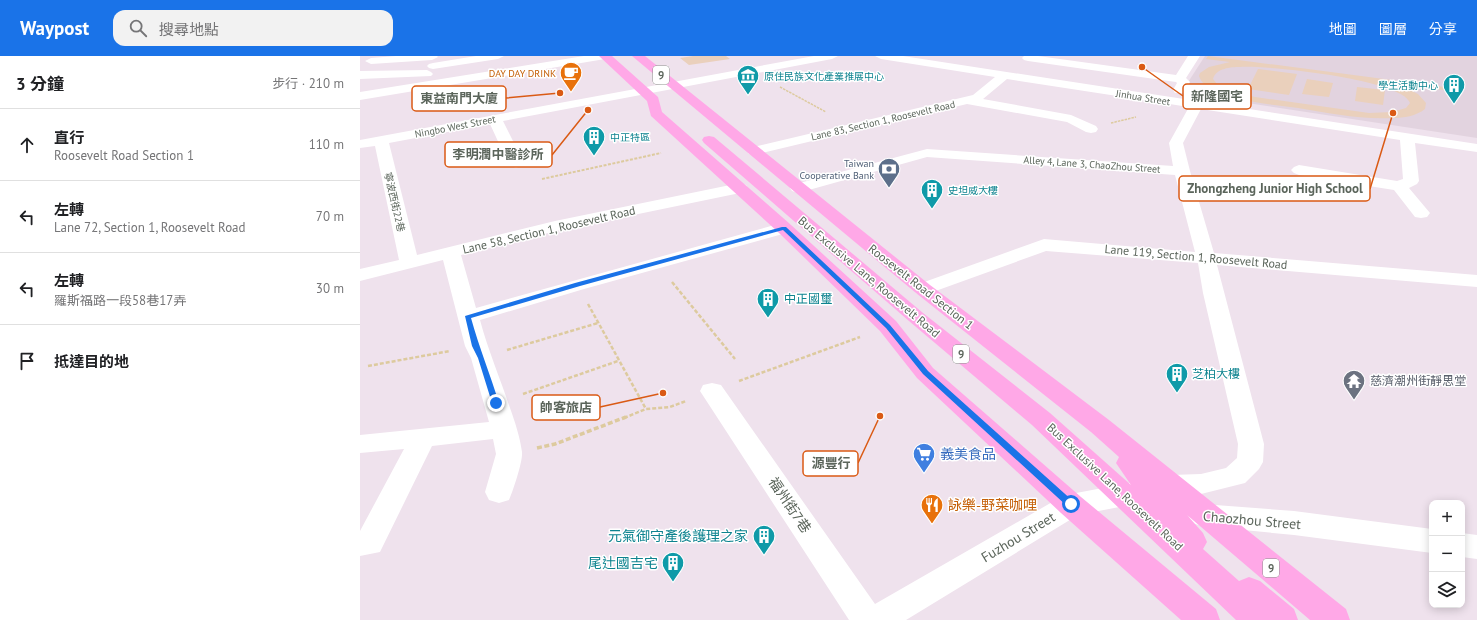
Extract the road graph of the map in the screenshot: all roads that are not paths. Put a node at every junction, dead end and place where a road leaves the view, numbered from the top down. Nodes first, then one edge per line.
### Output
1 (498, 56) edge
2 (605, 56) edge
3 (638, 56) edge
4 (832, 56) edge
5 (881, 56) edge
6 (1194, 56) edge
7 (1028, 58) dead end
8 (360, 62) edge
9 (434, 67) edge
10 (360, 76) edge
11 (1005, 76) junction
12 (1179, 79) junction
13 (673, 86) junction
14 (360, 96) edge
15 (649, 96) junction
16 (968, 100) junction
17 (1172, 101) junction
18 (1197, 105) junction
19 (495, 119) junction
20 (1091, 129) dead end
21 (1407, 138) junction
22 (381, 140) junction
23 (360, 144) edge
24 (1477, 148) edge
25 (754, 151) junction
26 (516, 163) dead end
27 (1298, 170) dead end
28 (1182, 171) junction
29 (1399, 186) junction
30 (740, 188) junction
31 (798, 188) junction
32 (1421, 213) dead end
33 (784, 228) junction
34 (451, 253) junction
35 (1206, 258) junction
36 (409, 263) junction
37 (360, 276) edge
38 (1477, 281) edge
39 (923, 289) junction
40 (468, 317) junction
41 (712, 391) dead end
42 (1100, 426) joint
43 (504, 429) junction
44 (423, 437) junction
45 (360, 444) edge
46 (499, 492) dead end
47 (1151, 499) junction
48 (1071, 504) junction
49 (1207, 516) junction
50 (1429, 541) edge
51 (365, 543) edge
52 (1465, 545) edge
53 (1477, 547) edge
54 (867, 620) edge
55 (877, 620) edge
56 (1204, 620) edge
57 (1259, 620) edge
58 (1282, 620) edge
59 (1334, 620) edge

1 - 9 street
2 - 9 street
2 - 15 main road, 9
3 - 13 main road, Roosevelt Road Section 1 / 9
4 - 13 street, Ningbo West Street
5 - 11 street, Jinhua Street
6 - 12 street
7 - 12 street
8 - 9 street
9 - 10 street
9 - 14 street
11 - 16 street, Lane 83, Section 1, Roosevelt Road
11 - 17 street, Jinhua Street
12 - 17 street
13 - 15 street, Ningbo West Street
13 - 25 main road, Roosevelt Road Section 1 / 9
15 - 19 street, Ningbo West Street
15 - 30 main road, 9
15 - 47 main road, Bus Exclusive Lane, Roosevelt Road / 9
16 - 20 street
16 - 25 street, Lane 83, Section 1, Roosevelt Road
17 - 18 street, Jinhua Street
18 - 21 street, Jinhua Street
18 - 28 street
19 - 22 street, Ningbo West Street
19 - 26 street
21 - 24 street, Jinhua Street
21 - 29 street
22 - 23 street, Ningbo West Street
22 - 36 street, 寧波西街22巷
25 - 31 main road, Roosevelt Road Section 1 / 9
27 - 29 street
28 - 31 street, Alley 4, Lane 3, ChaoZhou Street
28 - 35 street
29 - 32 street
30 - 33 main road, 9
30 - 34 street, Lane 58, Section 1, Roosevelt Road
31 - 39 main road, Roosevelt Road Section 1 / 9
33 - 40 street
33 - 48 main road, 9
34 - 36 street, Lane 58, Section 1, Roosevelt Road
34 - 40 street
35 - 38 street, Lane 119, Section 1, Roosevelt Road
35 - 39 street, Lane 119, Section 1, Roosevelt Road
35 - 47 street
36 - 37 street, Lane 58, Section 1, Roosevelt Road
39 - 42 main road, Roosevelt Road Section 1 / 9
40 - 43 street
41 - 54 street, 福州街7巷
42 - 47 main road, Bus Exclusive Lane, Roosevelt Road / 9
43 - 44 street
43 - 46 street
44 - 45 street
44 - 51 street
47 - 48 street, Chaozhou Street
47 - 49 street, Chaozhou Street
47 - 57 main road, Bus Exclusive Lane, Roosevelt Road / 9
47 - 58 main road, Bus Exclusive Lane, Roosevelt Road / 9
48 - 55 street, Fuzhou Street
48 - 56 main road, 9
49 - 50 street, Chaozhou Street
49 - 59 main road, 9
52 - 53 street

